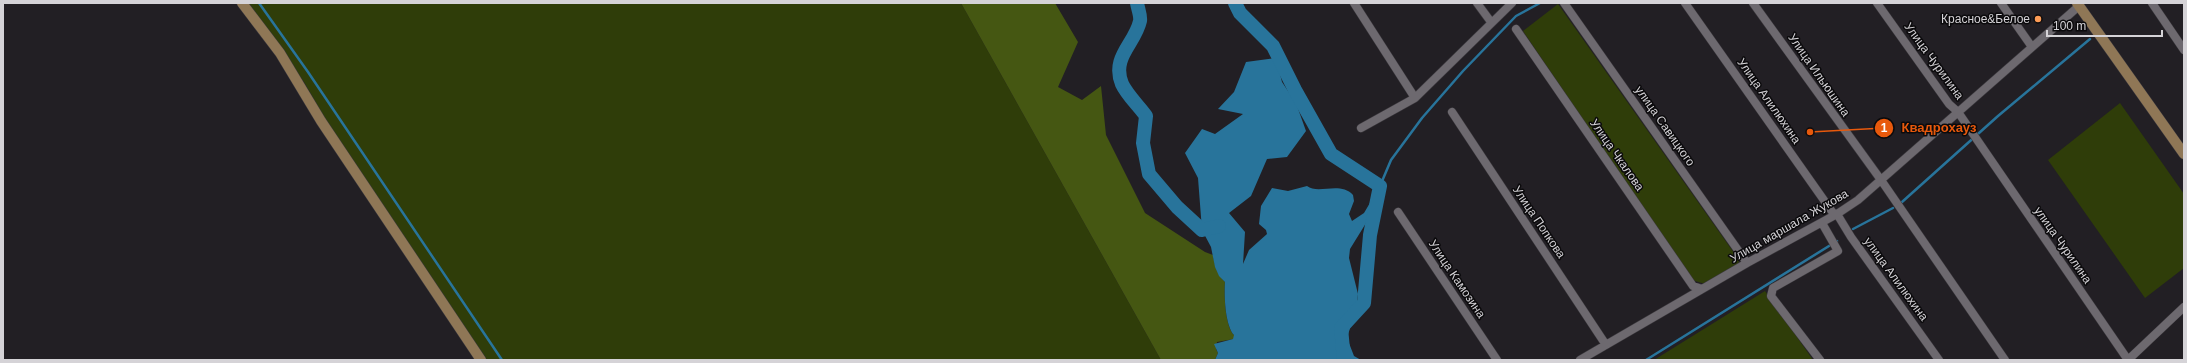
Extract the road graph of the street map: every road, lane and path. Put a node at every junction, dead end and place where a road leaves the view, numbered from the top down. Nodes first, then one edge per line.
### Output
1 (242, 3) edge
2 (1354, 3) edge
3 (1477, 3) edge
4 (1512, 3) edge
5 (1564, 3) edge
6 (1685, 3) edge
7 (1753, 3) edge
8 (1877, 3) edge
9 (2001, 3) edge
10 (2152, 3) edge
11 (2078, 4) edge
12 (1491, 22) junction
13 (1516, 29) dead end
14 (2032, 47) junction
15 (2184, 50) edge
16 (1415, 98) junction
17 (1452, 112) dead end
18 (1958, 112) junction
19 (1361, 128) dead end
20 (1971, 133) joint
21 (2184, 154) edge
22 (1881, 180) junction
23 (1398, 212) dead end
24 (1835, 214) junction
25 (1822, 223) junction
26 (1747, 263) junction
27 (1702, 289) junction
28 (2184, 307) edge
29 (1606, 345) junction
30 (481, 360) edge
31 (1497, 360) edge
32 (1580, 360) edge
33 (1820, 360) edge
34 (1939, 360) edge
35 (2005, 360) edge
36 (2128, 360) edge

1 - 30 street
2 - 16 street
3 - 12 street
4 - 12 street
5 - 26 street, улица Савицкого
6 - 24 street, Улица Алилюхина
7 - 22 street, Улица Ильюшина
8 - 18 street, Улица Чурилина
9 - 14 street
10 - 15 street
11 - 14 street, Улица маршала Жукова
11 - 21 street
12 - 16 street
13 - 27 street, Улица Чкалова
14 - 18 street, Улица маршала Жукова
16 - 19 street
17 - 29 street, Улица Попкова
18 - 20 street, Улица Чурилина
18 - 22 street, Улица маршала Жукова
20 - 36 street, улица Чурилина
22 - 24 street, Улица маршала Жукова
22 - 35 street, Улица Ильюшина
23 - 31 street, Улица Камозина
24 - 25 street, Улица маршала Жукова
24 - 34 street, улица Алилюхина
25 - 26 street, Улица маршала Жукова
25 - 33 street
26 - 27 street, Улица маршала Жукова
27 - 29 street, Улица маршала Жукова
28 - 36 street
29 - 32 street, Улица маршала Жукова

